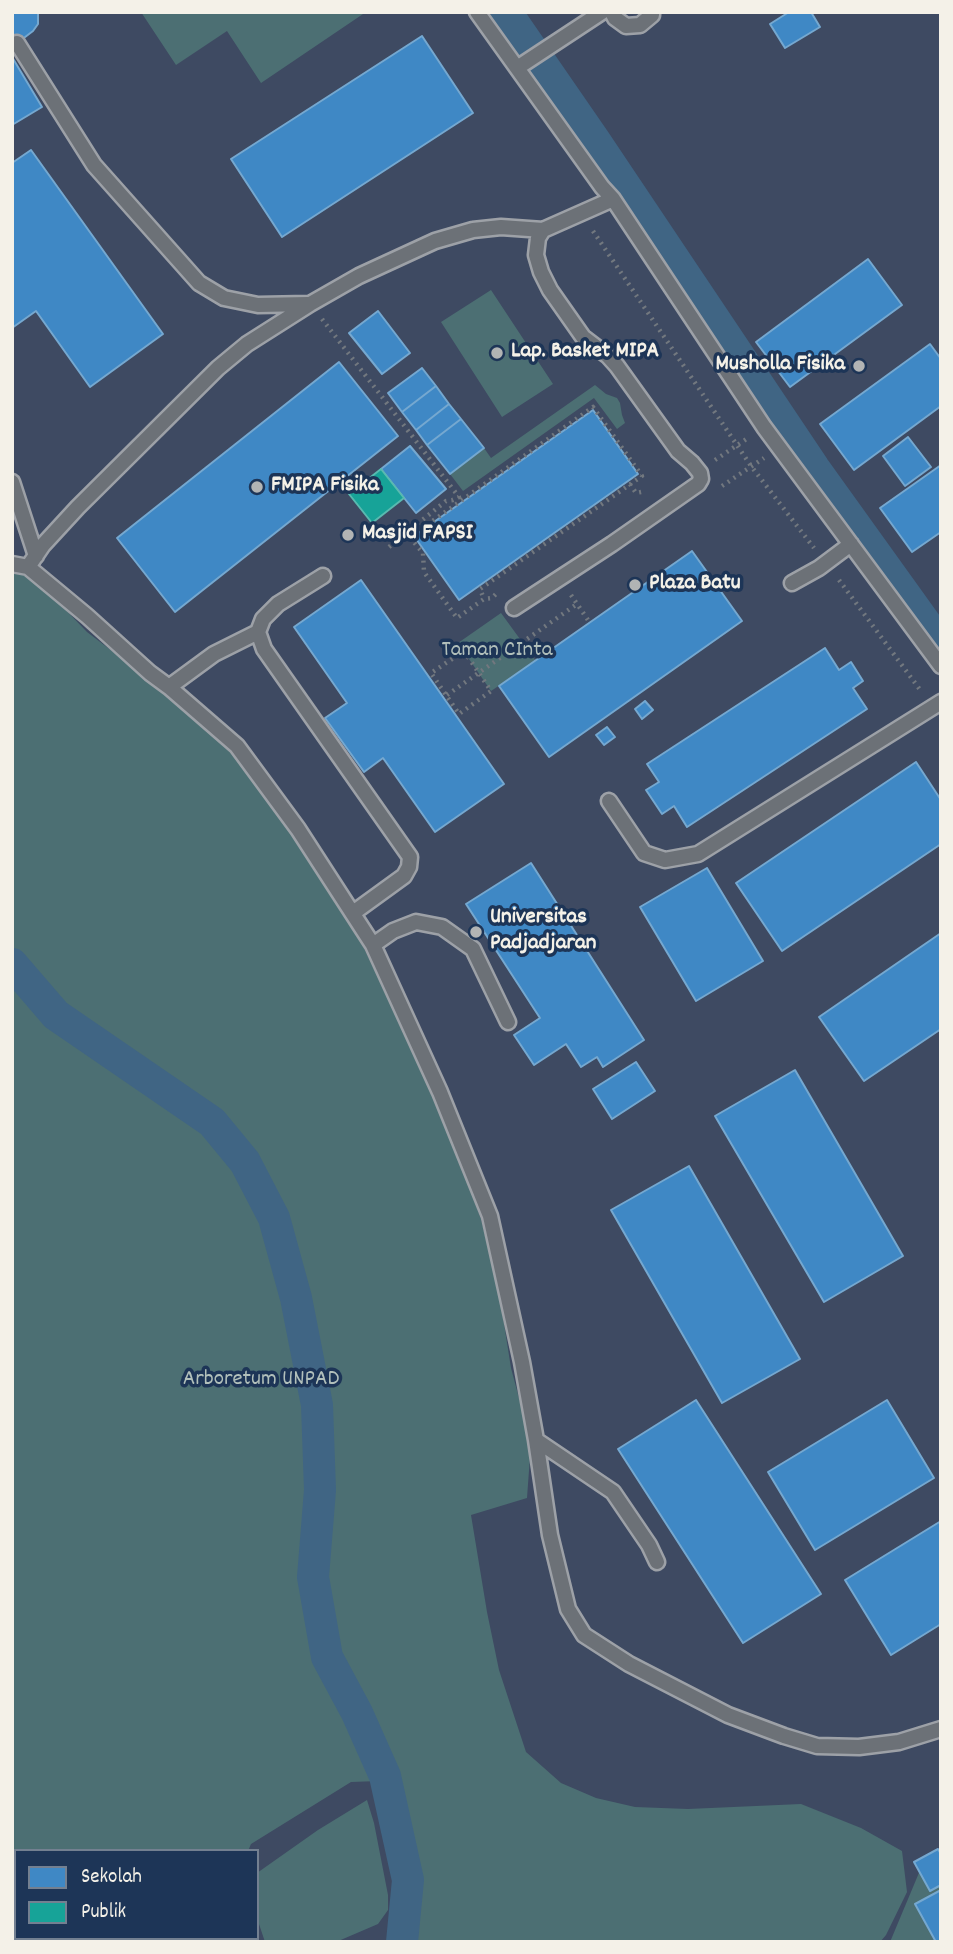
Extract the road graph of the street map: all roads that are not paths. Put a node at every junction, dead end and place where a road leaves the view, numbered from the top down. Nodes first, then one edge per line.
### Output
1 (478, 12) edge
2 (602, 12) edge
3 (612, 12) edge
4 (652, 12) edge
5 (17, 43) dead end
6 (517, 68) junction
7 (614, 200) junction
8 (543, 230) junction
9 (310, 304) junction
10 (12, 482) edge
11 (850, 544) junction
12 (32, 561) junction
13 (12, 564) edge
14 (323, 576) dead end
15 (792, 583) dead end
16 (514, 608) dead end
17 (258, 632) junction
18 (941, 666) edge
19 (169, 687) junction
20 (937, 705) edge
21 (608, 801) dead end
22 (353, 913) junction
23 (373, 945) junction
24 (508, 1022) dead end
25 (536, 1440) junction
26 (657, 1562) dead end
27 (941, 1729) edge

1 - 6 lane
2 - 6 lane
3 - 4 lane
5 - 9 lane
6 - 7 lane
7 - 8 lane
7 - 11 lane
8 - 9 lane
8 - 16 lane
9 - 12 lane
10 - 12 lane
11 - 15 lane
11 - 18 lane
12 - 13 lane
12 - 19 lane
14 - 17 lane
17 - 19 lane
17 - 22 lane
19 - 22 lane
20 - 21 lane
22 - 23 lane
23 - 24 lane
23 - 25 lane
25 - 26 lane
25 - 27 lane

